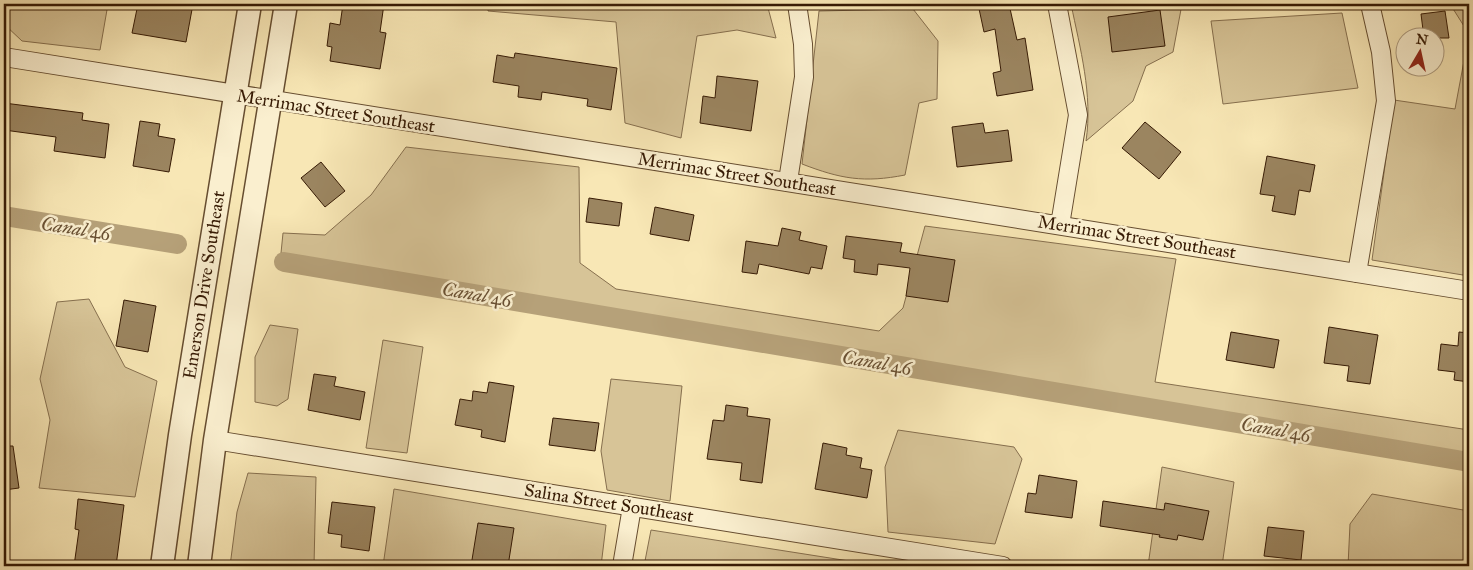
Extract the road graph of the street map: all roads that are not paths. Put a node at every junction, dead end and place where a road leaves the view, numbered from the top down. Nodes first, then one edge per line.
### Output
1 (250, 4) edge
2 (286, 4) edge
3 (797, 4) edge
4 (1058, 4) edge
5 (1370, 4) edge
6 (4, 57) edge
7 (234, 95) junction
8 (269, 101) junction
9 (788, 181) junction
10 (1060, 225) junction
11 (1357, 273) junction
12 (1469, 291) edge
13 (216, 440) junction
14 (632, 507) junction
15 (162, 566) edge
16 (199, 566) edge
17 (622, 566) edge
18 (1003, 566) edge

1 - 7 street, Emerson Drive Southeast
2 - 8 street, Emerson Drive Southeast
3 - 9 street
4 - 10 street
5 - 11 street
6 - 7 street, Merrimac Street Southeast
7 - 8 street, Merrimac Street Southeast
7 - 15 street, Emerson Drive Southeast
8 - 9 street, Merrimac Street Southeast
8 - 13 street, Emerson Drive Southeast
9 - 10 street, Merrimac Street Southeast
10 - 11 street, Merrimac Street Southeast
11 - 12 street, Merrimac Street Southeast
13 - 14 street, Salina Street Southeast
13 - 16 street, Emerson Drive Southeast
14 - 17 street
14 - 18 street, Salina Street Southeast

